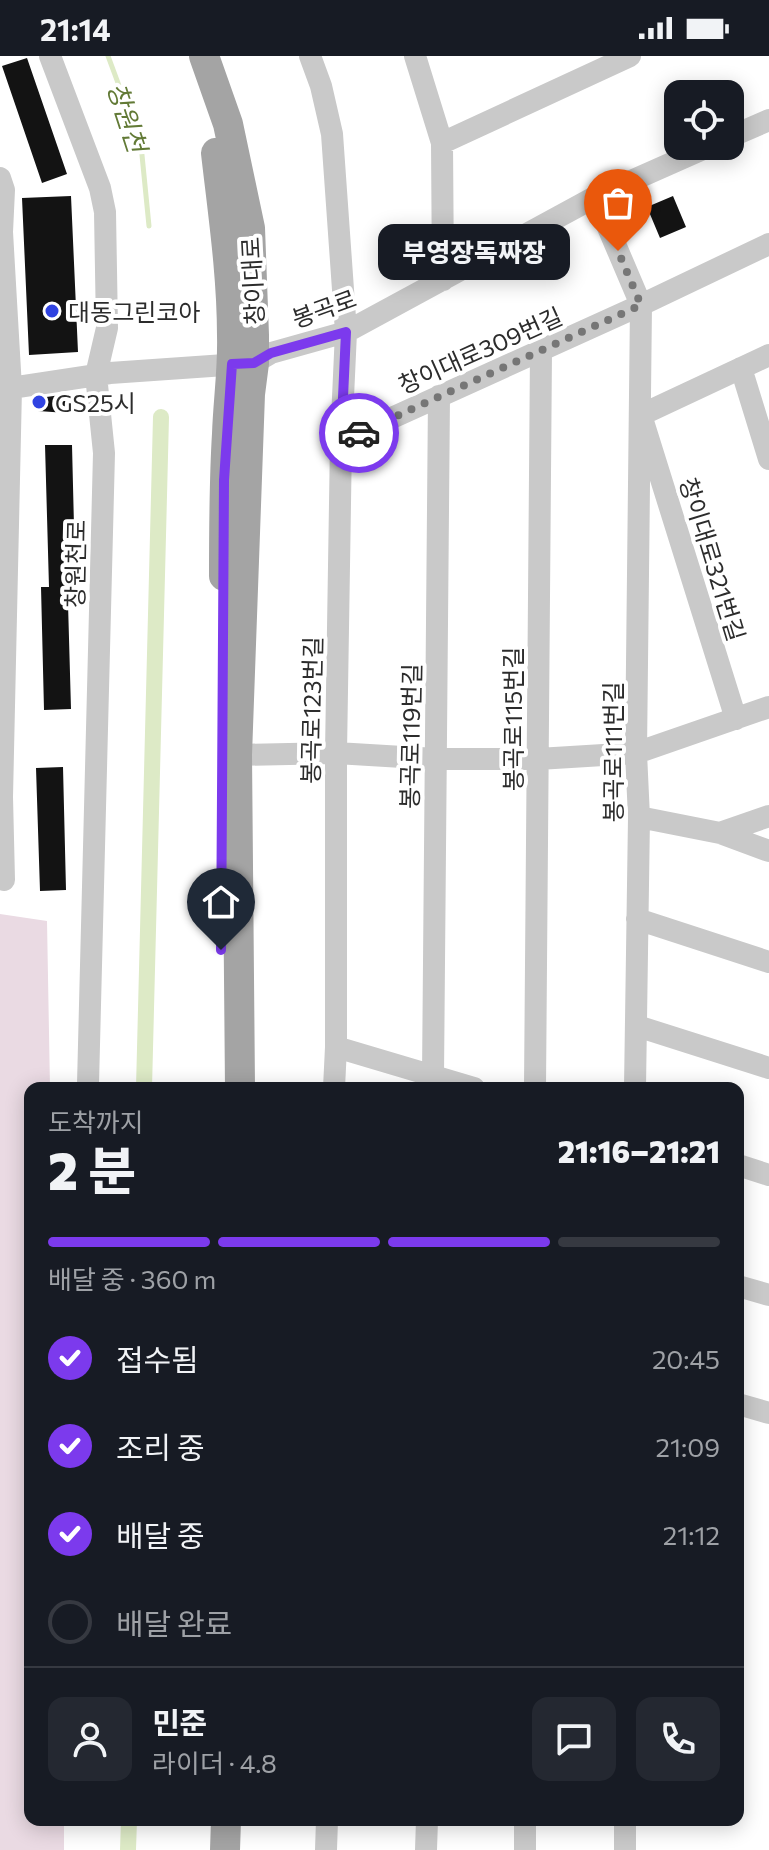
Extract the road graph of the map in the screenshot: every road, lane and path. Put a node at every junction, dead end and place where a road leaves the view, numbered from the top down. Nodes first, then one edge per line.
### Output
1 (50, 56) edge
2 (184, 56) edge
3 (204, 56) edge
4 (310, 56) edge
5 (415, 56) edge
6 (630, 56) edge
7 (769, 120) edge
8 (744, 131) edge
9 (442, 143) junction
10 (678, 160) edge
11 (0, 178) edge
12 (595, 197) junction
13 (1, 232) edge
14 (769, 244) edge
15 (443, 280) junction
16 (641, 305) junction
17 (346, 332) junction
18 (541, 351) junction
19 (769, 355) edge
20 (243, 364) junction
21 (741, 368) junction
22 (103, 374) junction
23 (11, 388) junction
24 (439, 396) junction
25 (641, 415) junction
26 (341, 441) junction
27 (769, 459) edge
28 (5, 460) edge
29 (769, 707) edge
30 (736, 719) junction
31 (336, 753) junction
32 (636, 753) junction
33 (237, 755) junction
34 (436, 759) junction
35 (538, 759) junction
36 (1, 797) edge
37 (769, 816) edge
38 (639, 817) junction
39 (720, 833) junction
40 (769, 851) edge
41 (4, 880) dead end
42 (637, 919) junction
43 (769, 962) edge
44 (637, 1026) junction
45 (336, 1047) junction
46 (769, 1068) edge
47 (433, 1076) junction
48 (88, 1082) edge
49 (238, 1082) edge
50 (238, 1082) edge
51 (334, 1082) edge
52 (454, 1082) edge
53 (535, 1082) edge
54 (635, 1082) edge
55 (744, 1167) edge
56 (769, 1175) edge
57 (744, 1288) edge
58 (769, 1295) edge
59 (744, 1406) edge
60 (769, 1413) edge
61 (207, 1826) edge
62 (226, 1826) edge
63 (327, 1826) edge
64 (427, 1826) edge
65 (525, 1826) edge
66 (625, 1826) edge
67 (207, 1850) edge
68 (225, 1850) edge
69 (326, 1850) edge
70 (426, 1850) edge
71 (525, 1850) edge
72 (625, 1850) edge

1 - 22 street, 창원천로
2 - 20 main road, 창이대로
3 - 20 main road, 창이대로
4 - 17 street, 봉곡로123번길
5 - 9 street
6 - 9 street
7 - 8 street
9 - 15 street
10 - 12 street, 봉곡로
11 - 13 street
12 - 15 street, 봉곡로
12 - 16 street, 봉곡로111번길
13 - 23 street
14 - 16 street, 창이대로309번길
15 - 17 street, 봉곡로
16 - 18 street, 창이대로309번길
16 - 25 street, 봉곡로111번길
17 - 20 street, 봉곡로
17 - 26 street, 봉곡로123번길
18 - 24 street, 창이대로309번길
18 - 35 street, 봉곡로115번길
19 - 21 street
20 - 22 street, 봉곡로
20 - 33 main road, 창이대로
20 - 49 main road, 창이대로
21 - 25 street
21 - 27 street
22 - 23 street, 봉곡로
22 - 48 street, 창원천로
23 - 28 street
24 - 26 street, 창이대로309번길
24 - 34 street, 봉곡로119번길
25 - 30 street, 창이대로321번길
25 - 32 street, 봉곡로111번길
26 - 31 street, 봉곡로123번길
28 - 36 street
29 - 30 street
30 - 32 street
31 - 33 street
31 - 34 street
31 - 45 street, 봉곡로123번길
32 - 35 street
32 - 38 street, 봉곡로111번길
33 - 50 main road, 창이대로
34 - 35 street
34 - 47 street, 봉곡로119번길
35 - 53 street, 봉곡로115번길
36 - 41 street
37 - 39 street
38 - 39 street
38 - 42 street, 봉곡로111번길
39 - 40 street
42 - 43 street
42 - 44 street, 봉곡로111번길
44 - 46 street
44 - 54 street, 봉곡로111번길
45 - 47 street
45 - 51 street, 봉곡로123번길
47 - 52 street
55 - 56 street
57 - 58 street
59 - 60 street
61 - 67 main road
62 - 68 main road
63 - 69 street
64 - 70 street
65 - 71 street
66 - 72 street

